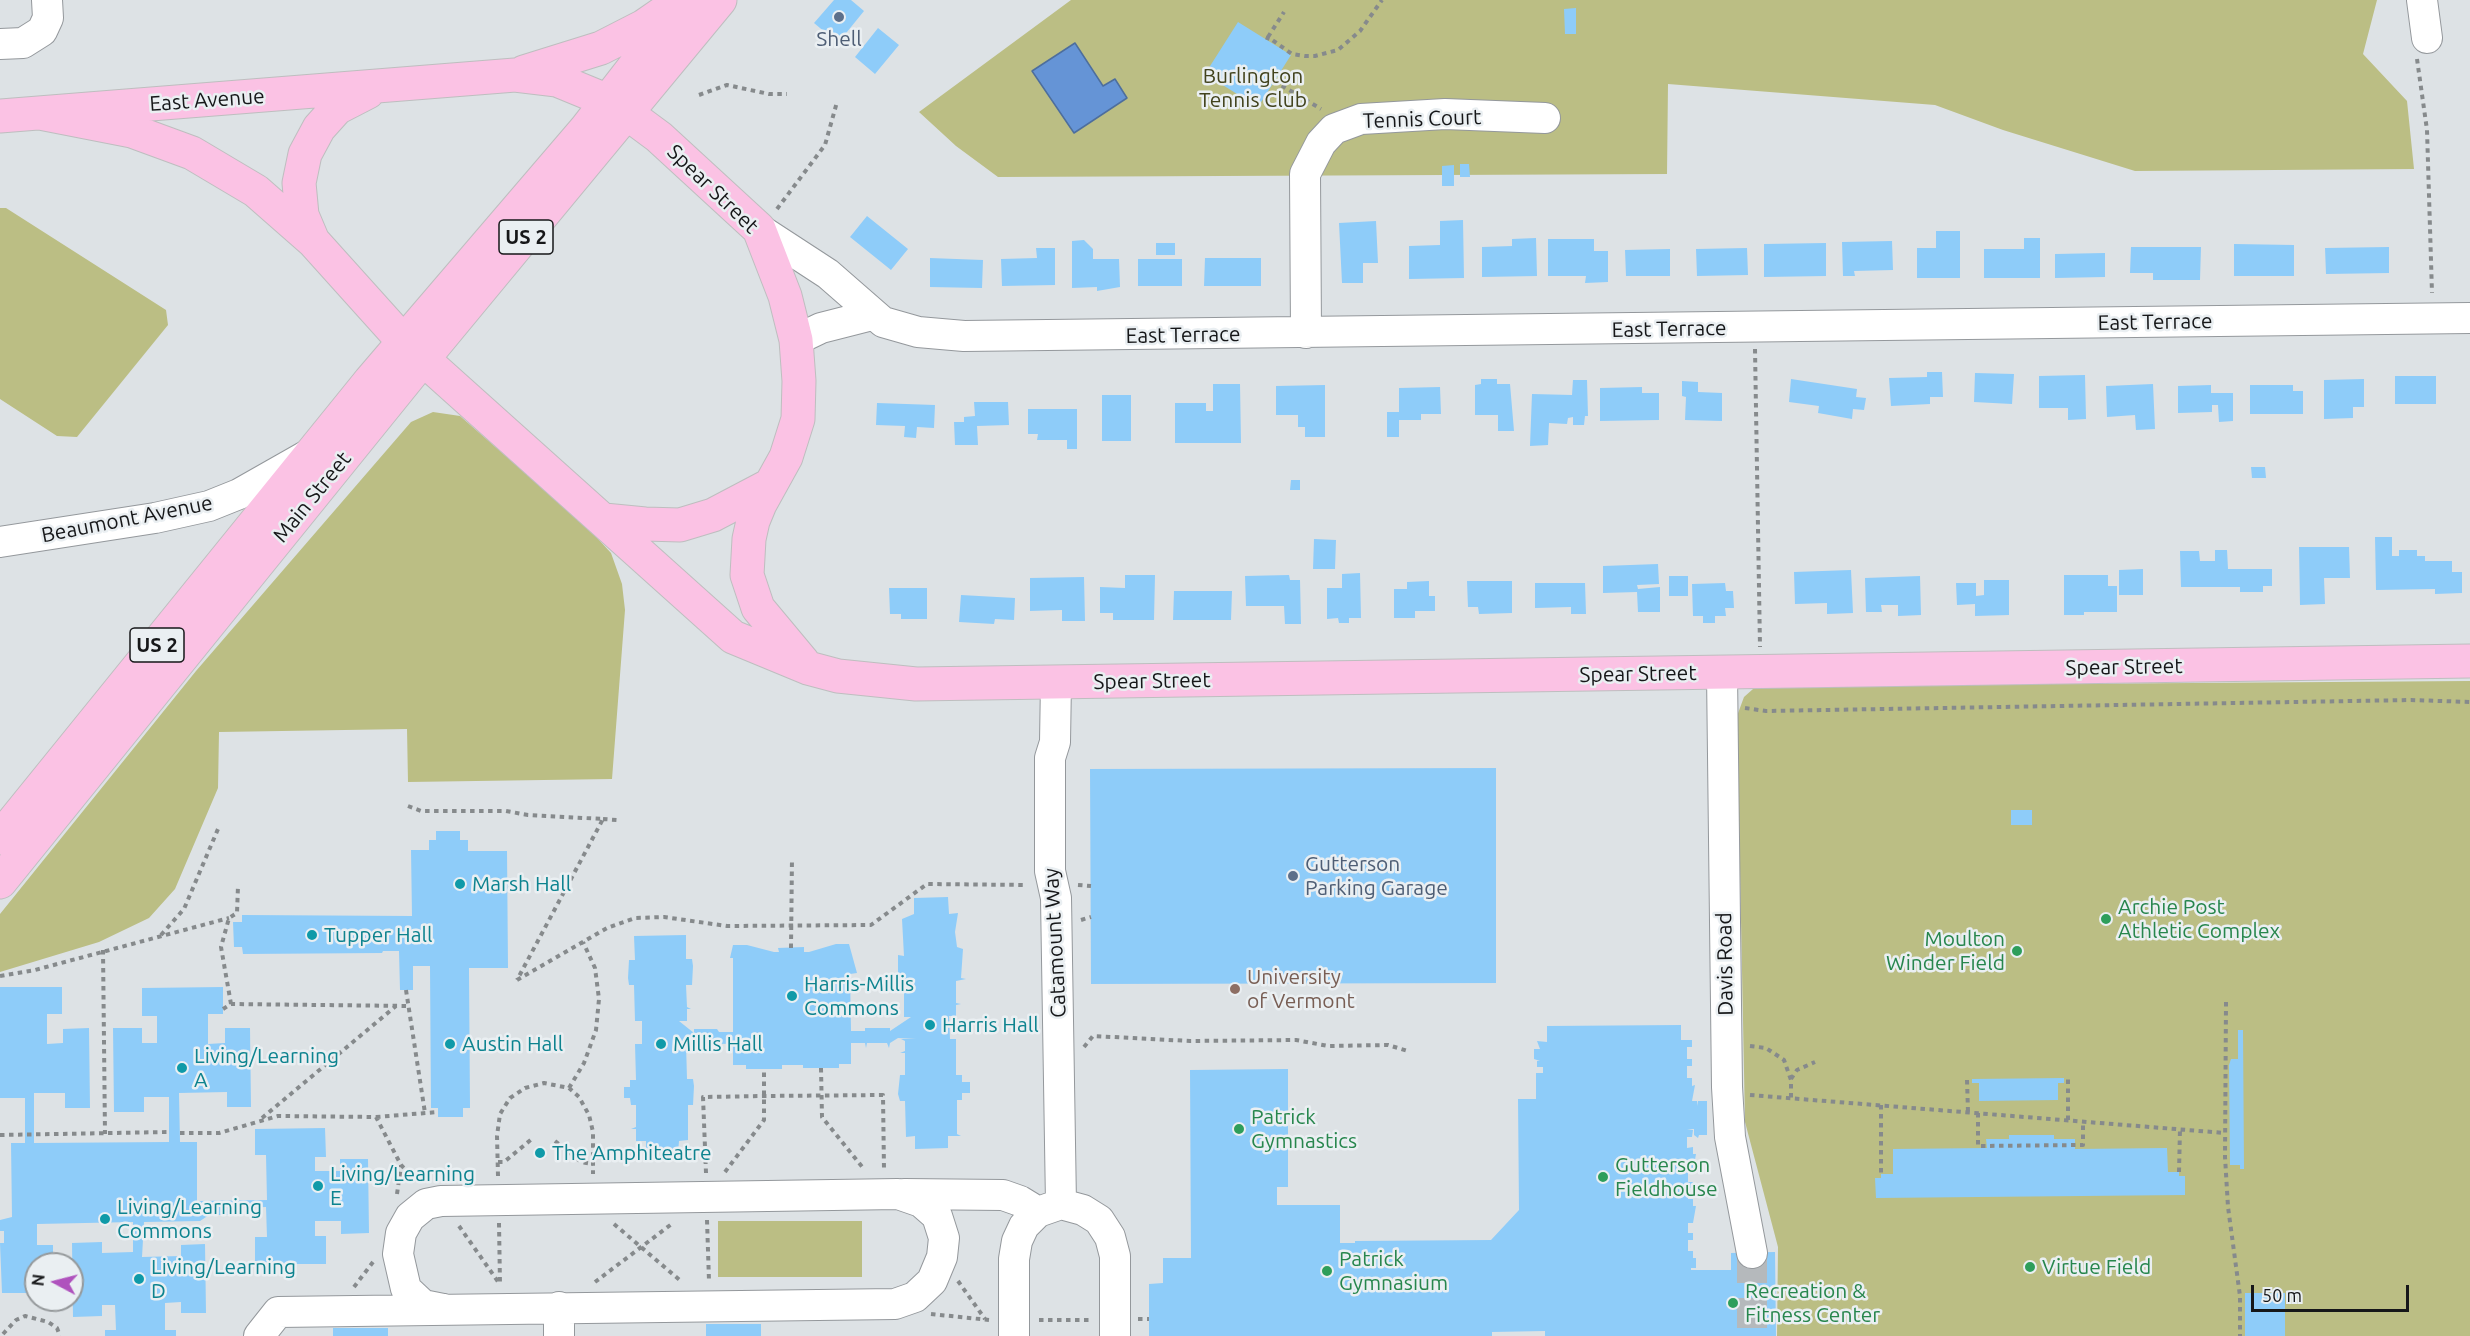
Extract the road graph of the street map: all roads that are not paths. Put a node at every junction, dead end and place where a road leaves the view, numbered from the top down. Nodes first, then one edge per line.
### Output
1 (47, 0) edge
2 (682, 0) edge
3 (686, 0) edge
4 (720, 0) edge
5 (2422, 0) edge
6 (0, 44) edge
7 (2422, 45) road end
8 (515, 75) junction
9 (375, 88) junction
10 (618, 107) junction
11 (40, 113) junction
12 (0, 116) edge
13 (1545, 118) dead end
14 (768, 219) junction
15 (313, 241) junction
16 (872, 315) junction
17 (2470, 318) edge
18 (1306, 333) junction
19 (796, 340) junction
20 (413, 350) junction
21 (313, 452) junction
22 (770, 485) junction
23 (604, 519) junction
24 (0, 542) edge
25 (2470, 661) edge
26 (808, 668) junction
27 (1722, 673) junction
28 (1056, 682) junction
29 (0, 838) edge
30 (0, 882) edge
31 (891, 1183) junction
32 (1049, 1208) junction
33 (1752, 1252) tunnel mouth
34 (443, 1309) junction
35 (559, 1322) edge
36 (1125, 1332) edge
37 (259, 1336) edge
38 (1014, 1336) edge

1 - 6 street
2 - 8 main road
3 - 10 main road, US 2
4 - 10 main road, US 2
5 - 7 street
8 - 9 main road, East Avenue
8 - 10 main road, East Avenue
9 - 11 main road, East Avenue
9 - 15 main road, East Avenue
10 - 14 main road, Spear Street
10 - 20 main road, Main Street / US 2
11 - 12 main road, East Avenue
11 - 15 main road, East Avenue
13 - 18 street, Tennis Court
14 - 16 street, East Terrace
14 - 19 main road, Spear Street
15 - 20 main road, East Avenue
16 - 18 street, East Terrace
16 - 19 street
17 - 18 street, East Terrace
19 - 22 main road, Spear Street
20 - 21 main road, Main Street / US 2
20 - 23 main road, Spear Street
20 - 30 main road, Main Street / US 2
21 - 24 street, Beaumont Avenue
21 - 29 main road, Main Street / US 2
22 - 23 main road
22 - 26 main road, Spear Street
23 - 26 main road, Spear Street
25 - 27 main road, Spear Street
26 - 28 main road, Spear Street
27 - 28 main road, Spear Street
27 - 33 street, Davis Road
28 - 32 street, Catamount Way
31 - 32 street
31 - 34 street
31 - 35 street
32 - 36 street
32 - 38 street
34 - 35 street
34 - 37 street

